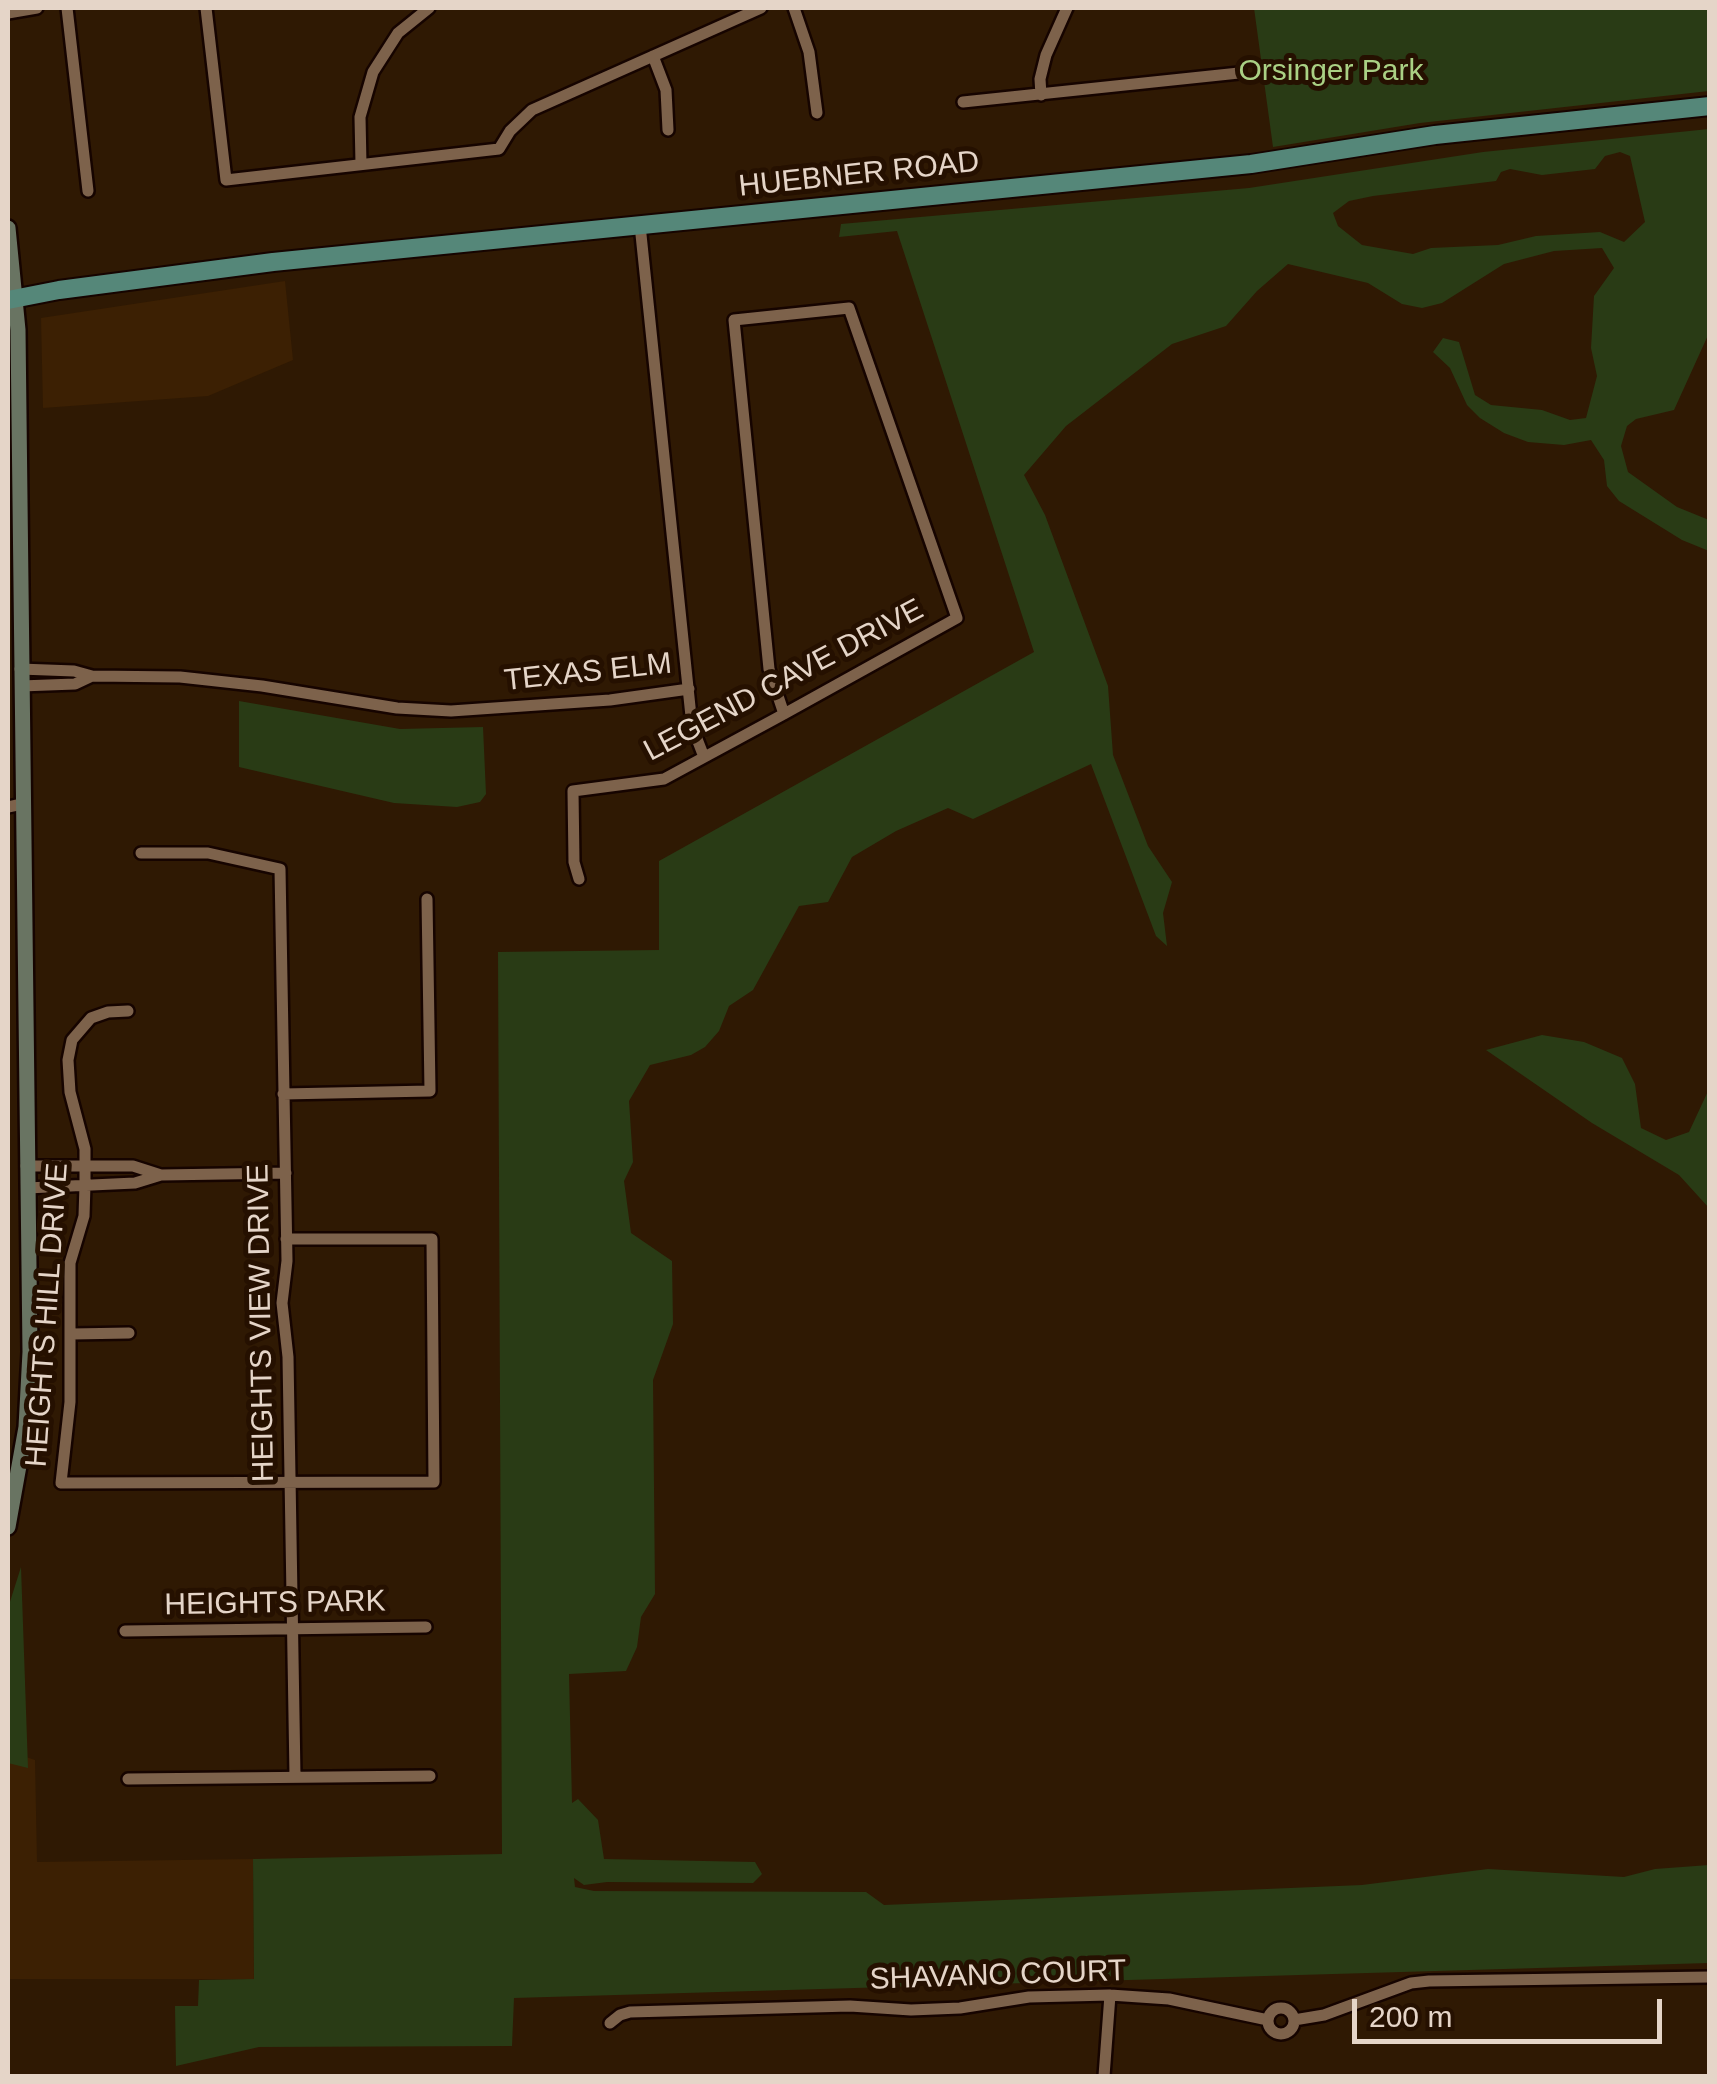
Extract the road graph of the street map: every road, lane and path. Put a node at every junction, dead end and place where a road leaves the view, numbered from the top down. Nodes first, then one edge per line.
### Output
1 (37, 8) edge
2 (67, 8) edge
3 (206, 8) edge
4 (429, 8) edge
5 (761, 8) edge
6 (794, 8) edge
7 (1067, 8) edge
8 (8, 13) edge
9 (653, 56) junction
10 (1239, 73) dead end
11 (1040, 94) junction
12 (963, 102) dead end
13 (1710, 106) edge
14 (817, 112) dead end
15 (668, 130) dead end
16 (361, 164) junction
17 (88, 191) dead end
18 (640, 224) junction
19 (8, 228) edge
20 (10, 298) edge
21 (20, 677) junction
22 (688, 689) junction
23 (784, 714) junction
24 (704, 758) junction
25 (15, 805) edge
26 (15, 831) edge
27 (140, 854) dead end
28 (579, 879) dead end
29 (428, 899) dead end
30 (128, 1011) dead end
31 (284, 1094) junction
32 (26, 1166) junction
33 (86, 1166) junction
34 (286, 1173) junction
35 (161, 1175) junction
36 (85, 1185) junction
37 (26, 1188) junction
38 (286, 1239) junction
39 (129, 1333) dead end
40 (72, 1334) junction
41 (288, 1483) junction
42 (8, 1527) edge
43 (426, 1626) dead end
44 (294, 1630) junction
45 (125, 1632) dead end
46 (295, 1776) junction
47 (430, 1776) dead end
48 (128, 1778) dead end
49 (1710, 1977) edge
50 (1110, 1995) junction
51 (610, 2023) dead end
52 (1104, 2076) edge

1 - 8 street
2 - 17 street
3 - 16 street
4 - 16 street
5 - 9 street
6 - 14 street
7 - 11 street
9 - 15 street
9 - 16 street
10 - 11 street
11 - 12 street
13 - 18 main road, HUEBNER ROAD
18 - 20 main road, HUEBNER ROAD
18 - 22 street, TEXAS ELM
19 - 20 main road
20 - 21 main road
21 - 22 street, TEXAS ELM
21 - 25 main road
22 - 24 street
23 - 23 street, LEGEND CAVE DRIVE
23 - 24 street, LEGEND CAVE DRIVE
24 - 28 street, LEGEND CAVE DRIVE
25 - 26 main road
26 - 32 main road
27 - 31 street, HEIGHTS VIEW DRIVE
29 - 31 street
30 - 33 street, HEIGHTS HILL DRIVE
31 - 34 street, HEIGHTS VIEW DRIVE
32 - 33 street
32 - 37 main road
33 - 35 street
33 - 36 street, HEIGHTS HILL DRIVE
34 - 35 street
34 - 38 street, HEIGHTS VIEW DRIVE
35 - 36 street
36 - 37 street
36 - 40 street, HEIGHTS HILL DRIVE
37 - 42 main road
38 - 41 street, HEIGHTS VIEW DRIVE
38 - 41 street
39 - 40 street
40 - 41 street, HEIGHTS HILL DRIVE
41 - 44 street, HEIGHTS VIEW DRIVE
43 - 44 street, HEIGHTS PARK
44 - 45 street, HEIGHTS PARK
44 - 46 street, HEIGHTS VIEW DRIVE
46 - 47 street
46 - 48 street
49 - 50 street, SHAVANO COURT
50 - 51 street, SHAVANO COURT
50 - 52 street

